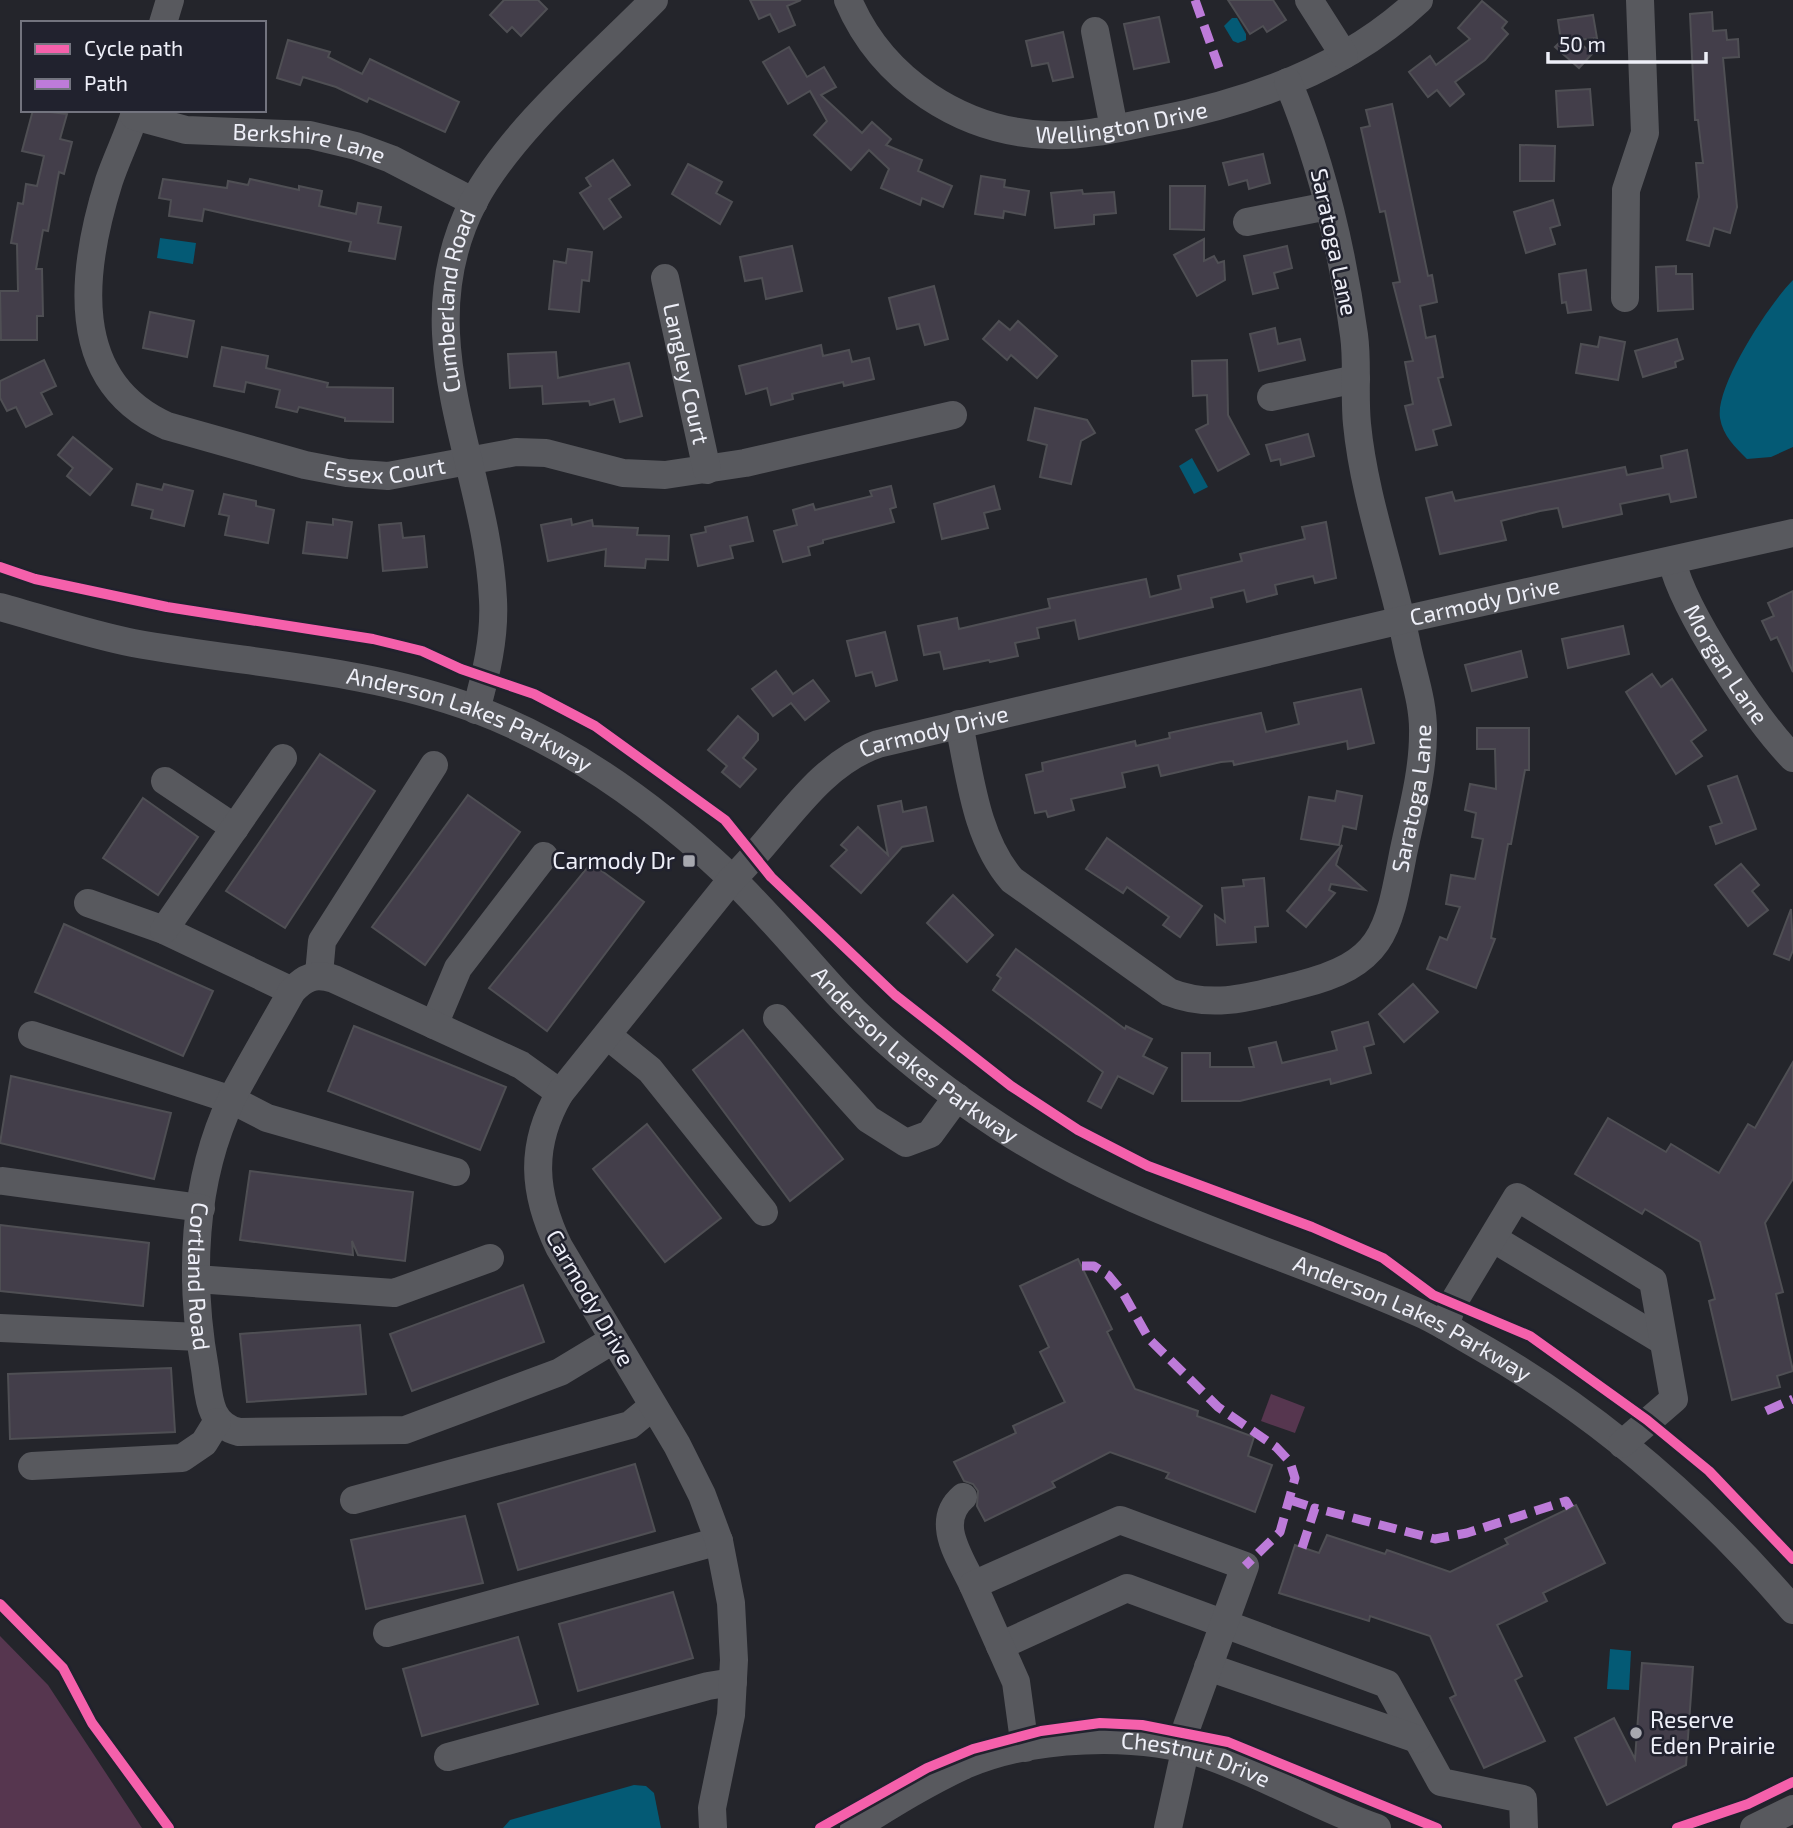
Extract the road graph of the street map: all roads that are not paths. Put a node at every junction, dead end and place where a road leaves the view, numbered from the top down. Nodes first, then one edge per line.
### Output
1 (170, 0) edge
2 (654, 0) edge
3 (848, 0) edge
4 (1309, 0) edge
5 (1419, 0) edge
6 (1640, 0) edge
7 (164, 21) edge
8 (1095, 31) dead end
9 (1344, 55) junction
10 (1288, 82) junction
11 (135, 113) edge
12 (1114, 128) junction
13 (474, 202) junction
14 (1328, 206) junction
15 (1247, 222) dead end
16 (665, 278) dead end
17 (1625, 298) dead end
18 (1356, 379) junction
19 (1271, 397) dead end
20 (953, 415) dead end
21 (467, 462) junction
22 (707, 470) junction
23 (1793, 533) edge
24 (1672, 561) junction
25 (0, 607) edge
26 (1402, 620) junction
27 (476, 710) junction
28 (959, 724) junction
29 (284, 758) dead end
30 (1793, 758) edge
31 (434, 765) dead end
32 (165, 782) dead end
33 (235, 828) junction
34 (544, 856) dead end
35 (732, 879) junction
36 (88, 903) dead end
37 (164, 930) junction
38 (319, 974) junction
39 (292, 991) junction
40 (777, 1018) dead end
41 (434, 1026) junction
42 (32, 1035) dead end
43 (608, 1036) junction
44 (560, 1093) junction
45 (957, 1097) junction
46 (232, 1100) junction
47 (456, 1172) dead end
48 (3, 1181) dead end
49 (201, 1208) junction
50 (764, 1212) dead end
51 (1494, 1239) junction
52 (490, 1258) dead end
53 (196, 1279) junction
54 (1445, 1326) junction
55 (0, 1328) edge
56 (199, 1337) junction
57 (613, 1340) junction
58 (1663, 1341) junction
59 (653, 1406) junction
60 (217, 1422) junction
61 (1622, 1444) junction
62 (32, 1466) dead end
63 (962, 1497) dead end
64 (354, 1500) dead end
65 (719, 1541) junction
66 (973, 1586) junction
67 (1793, 1610) edge
68 (1224, 1623) junction
69 (387, 1633) dead end
70 (1000, 1646) junction
71 (1208, 1667) junction
72 (733, 1682) junction
73 (1417, 1739) junction
74 (1025, 1748) junction
75 (1185, 1751) junction
76 (448, 1757) dead end
77 (1793, 1809) edge
78 (713, 1828) edge
79 (854, 1828) edge
80 (1168, 1828) edge
81 (1377, 1828) edge
82 (1524, 1828) edge
83 (1754, 1828) edge

1 - 7 street
2 - 13 street, Cumberland Road
3 - 12 street, Wellington Drive
4 - 9 street
5 - 9 street, Wellington Drive
6 - 17 street
8 - 12 street
9 - 10 street, Wellington Drive
10 - 12 street, Wellington Drive
10 - 14 street, Saratoga Lane
11 - 13 street, Berkshire Lane
11 - 21 street, Essex Court
13 - 21 street, Cumberland Road
14 - 15 street
14 - 18 street, Saratoga Lane
16 - 22 street, Langley Court
18 - 19 street
18 - 26 street, Saratoga Lane
20 - 22 street, Essex Court
21 - 22 street, Essex Court
21 - 27 street, Cumberland Road
23 - 24 street, Carmody Drive
24 - 26 street, Carmody Drive
24 - 30 street, Morgan Lane
25 - 27 street, Anderson Lakes Parkway
26 - 28 street, Carmody Drive
26 - 28 street, Saratoga Lane
27 - 35 street, Anderson Lakes Parkway
28 - 35 street, Carmody Drive
29 - 33 street
31 - 38 street
32 - 33 street
33 - 37 street
34 - 41 street
35 - 43 street, Carmody Drive
35 - 45 street, Anderson Lakes Parkway
36 - 37 street
37 - 39 street
38 - 39 street, Cortland Road
38 - 41 street
39 - 46 street, Cortland Road
40 - 45 street
41 - 44 street
42 - 46 street
43 - 44 street, Carmody Drive
43 - 50 street
44 - 57 street, Carmody Drive
45 - 54 street, Anderson Lakes Parkway
46 - 47 street
46 - 49 street, Cortland Road
48 - 49 street
49 - 53 street, Cortland Road
51 - 54 street
51 - 58 street
51 - 58 street
52 - 53 street
53 - 56 street, Cortland Road
54 - 61 street, Anderson Lakes Parkway
55 - 56 street
56 - 60 street, Cortland Road
57 - 59 street, Carmody Drive
57 - 60 street
58 - 61 street
59 - 64 street
59 - 65 street, Carmody Drive
60 - 62 street
61 - 67 street, Anderson Lakes Parkway
63 - 66 street
65 - 69 street
65 - 72 street, Carmody Drive
66 - 68 street
66 - 70 street
68 - 70 street
68 - 71 street
68 - 73 street
70 - 74 street
71 - 73 street
71 - 75 street
72 - 76 street
72 - 78 street, Carmody Drive
73 - 82 street
74 - 75 street, Chestnut Drive
74 - 79 street, Chestnut Drive
75 - 80 street
75 - 81 street, Chestnut Drive
77 - 83 street

